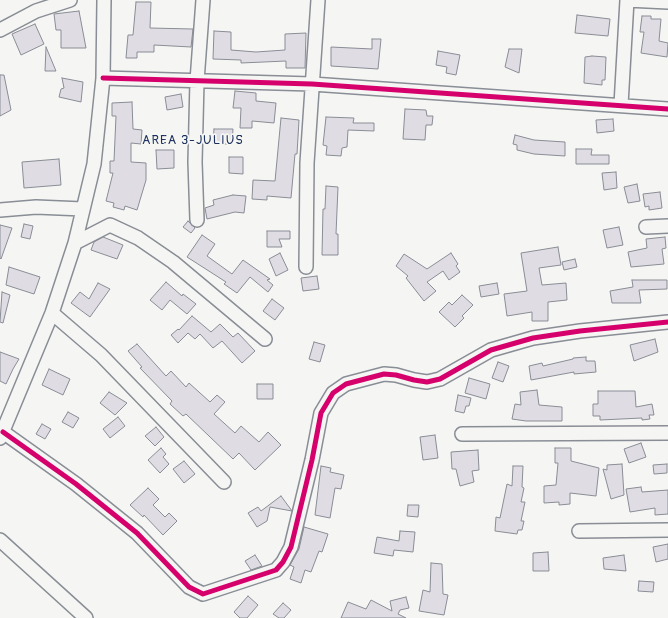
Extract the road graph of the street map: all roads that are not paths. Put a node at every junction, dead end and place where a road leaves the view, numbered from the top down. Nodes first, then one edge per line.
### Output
1 (70, 0) edge
2 (104, 0) edge
3 (203, 0) edge
4 (318, 0) edge
5 (627, 0) edge
6 (668, 2) edge
7 (0, 30) edge
8 (103, 78) junction
9 (197, 81) junction
10 (312, 84) junction
11 (620, 105) junction
12 (668, 109) edge
13 (83, 209) junction
14 (0, 210) edge
15 (197, 220) dead end
16 (668, 226) edge
17 (646, 227) dead end
18 (75, 243) junction
19 (306, 266) dead end
20 (52, 313) junction
21 (668, 322) edge
22 (265, 339) dead end
23 (668, 433) edge
24 (462, 434) dead end
25 (1, 435) edge
26 (224, 482) dead end
27 (668, 530) edge
28 (580, 531) dead end
29 (0, 540) edge
30 (86, 618) edge

1 - 7 street
2 - 8 street
3 - 9 street
4 - 10 street
5 - 6 street
5 - 11 street
8 - 9 street
8 - 13 street
9 - 10 street
9 - 15 street
10 - 11 street
10 - 19 street
11 - 12 street
13 - 14 street
13 - 18 street
16 - 17 street
18 - 20 street
18 - 22 street
20 - 25 street
20 - 26 street
21 - 25 street
23 - 24 street
27 - 28 street
29 - 30 street

